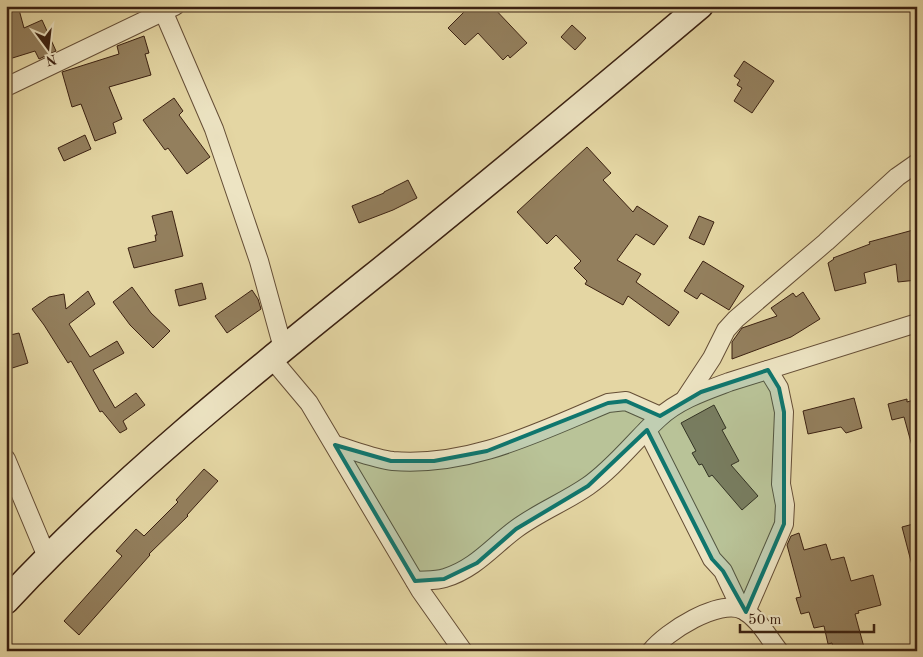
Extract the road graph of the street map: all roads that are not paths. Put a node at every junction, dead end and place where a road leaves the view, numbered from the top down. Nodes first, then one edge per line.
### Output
1 (700, 6) edge
2 (166, 8) edge
3 (6, 87) edge
4 (917, 163) edge
5 (917, 323) edge
6 (277, 354) junction
7 (768, 370) junction
8 (684, 400) junction
9 (660, 416) junction
10 (647, 430) junction
11 (334, 445) junction
12 (6, 459) edge
13 (47, 557) junction
14 (415, 581) junction
15 (6, 601) edge
16 (744, 611) junction
17 (463, 651) edge
18 (651, 651) edge
19 (779, 651) edge

1 - 6 main road
2 - 3 street
2 - 6 street
4 - 8 street
5 - 7 street
6 - 11 street
6 - 13 main road
7 - 8 street
7 - 16 street
8 - 9 street
9 - 10 street
9 - 11 street
10 - 14 street
10 - 16 street
11 - 14 street
12 - 13 street
13 - 15 main road
14 - 17 street
16 - 18 street
16 - 19 street

